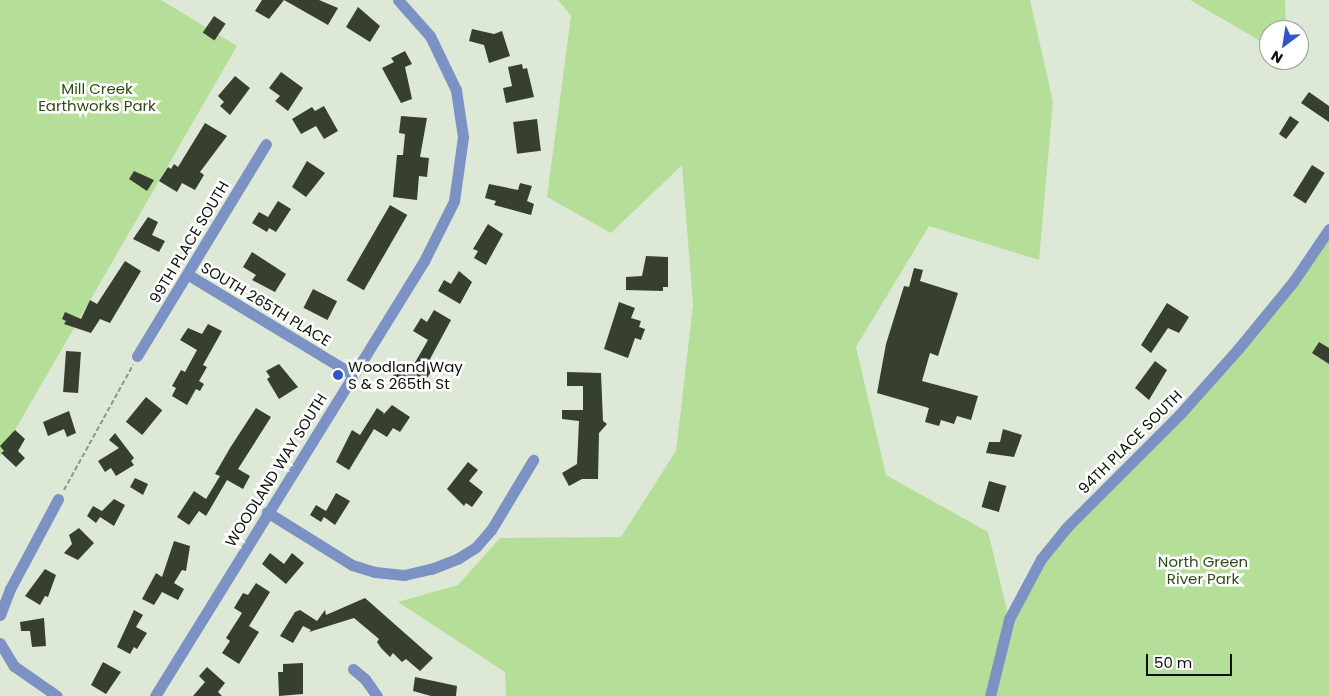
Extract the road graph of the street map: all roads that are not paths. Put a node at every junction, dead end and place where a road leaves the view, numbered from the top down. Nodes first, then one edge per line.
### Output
1 (398, 0) edge
2 (266, 144) dead end
3 (1329, 229) edge
4 (187, 274) junction
5 (137, 356) road end
6 (354, 375) junction
7 (533, 460) dead end
8 (58, 500) road end
9 (267, 512) junction
10 (0, 615) edge
11 (0, 643) edge
12 (353, 669) dead end
13 (57, 696) edge
14 (155, 696) edge
15 (377, 696) edge
16 (990, 696) edge

1 - 6 street, WOODLAND WAY SOUTH
2 - 4 street, 99TH PLACE SOUTH
3 - 16 street, 94TH PLACE SOUTH
4 - 5 street, 99TH PLACE SOUTH
4 - 6 street, SOUTH 265TH PLACE
6 - 9 street, WOODLAND WAY SOUTH
7 - 9 street
8 - 10 street
9 - 14 street, WOODLAND WAY SOUTH
11 - 13 street
12 - 15 street

